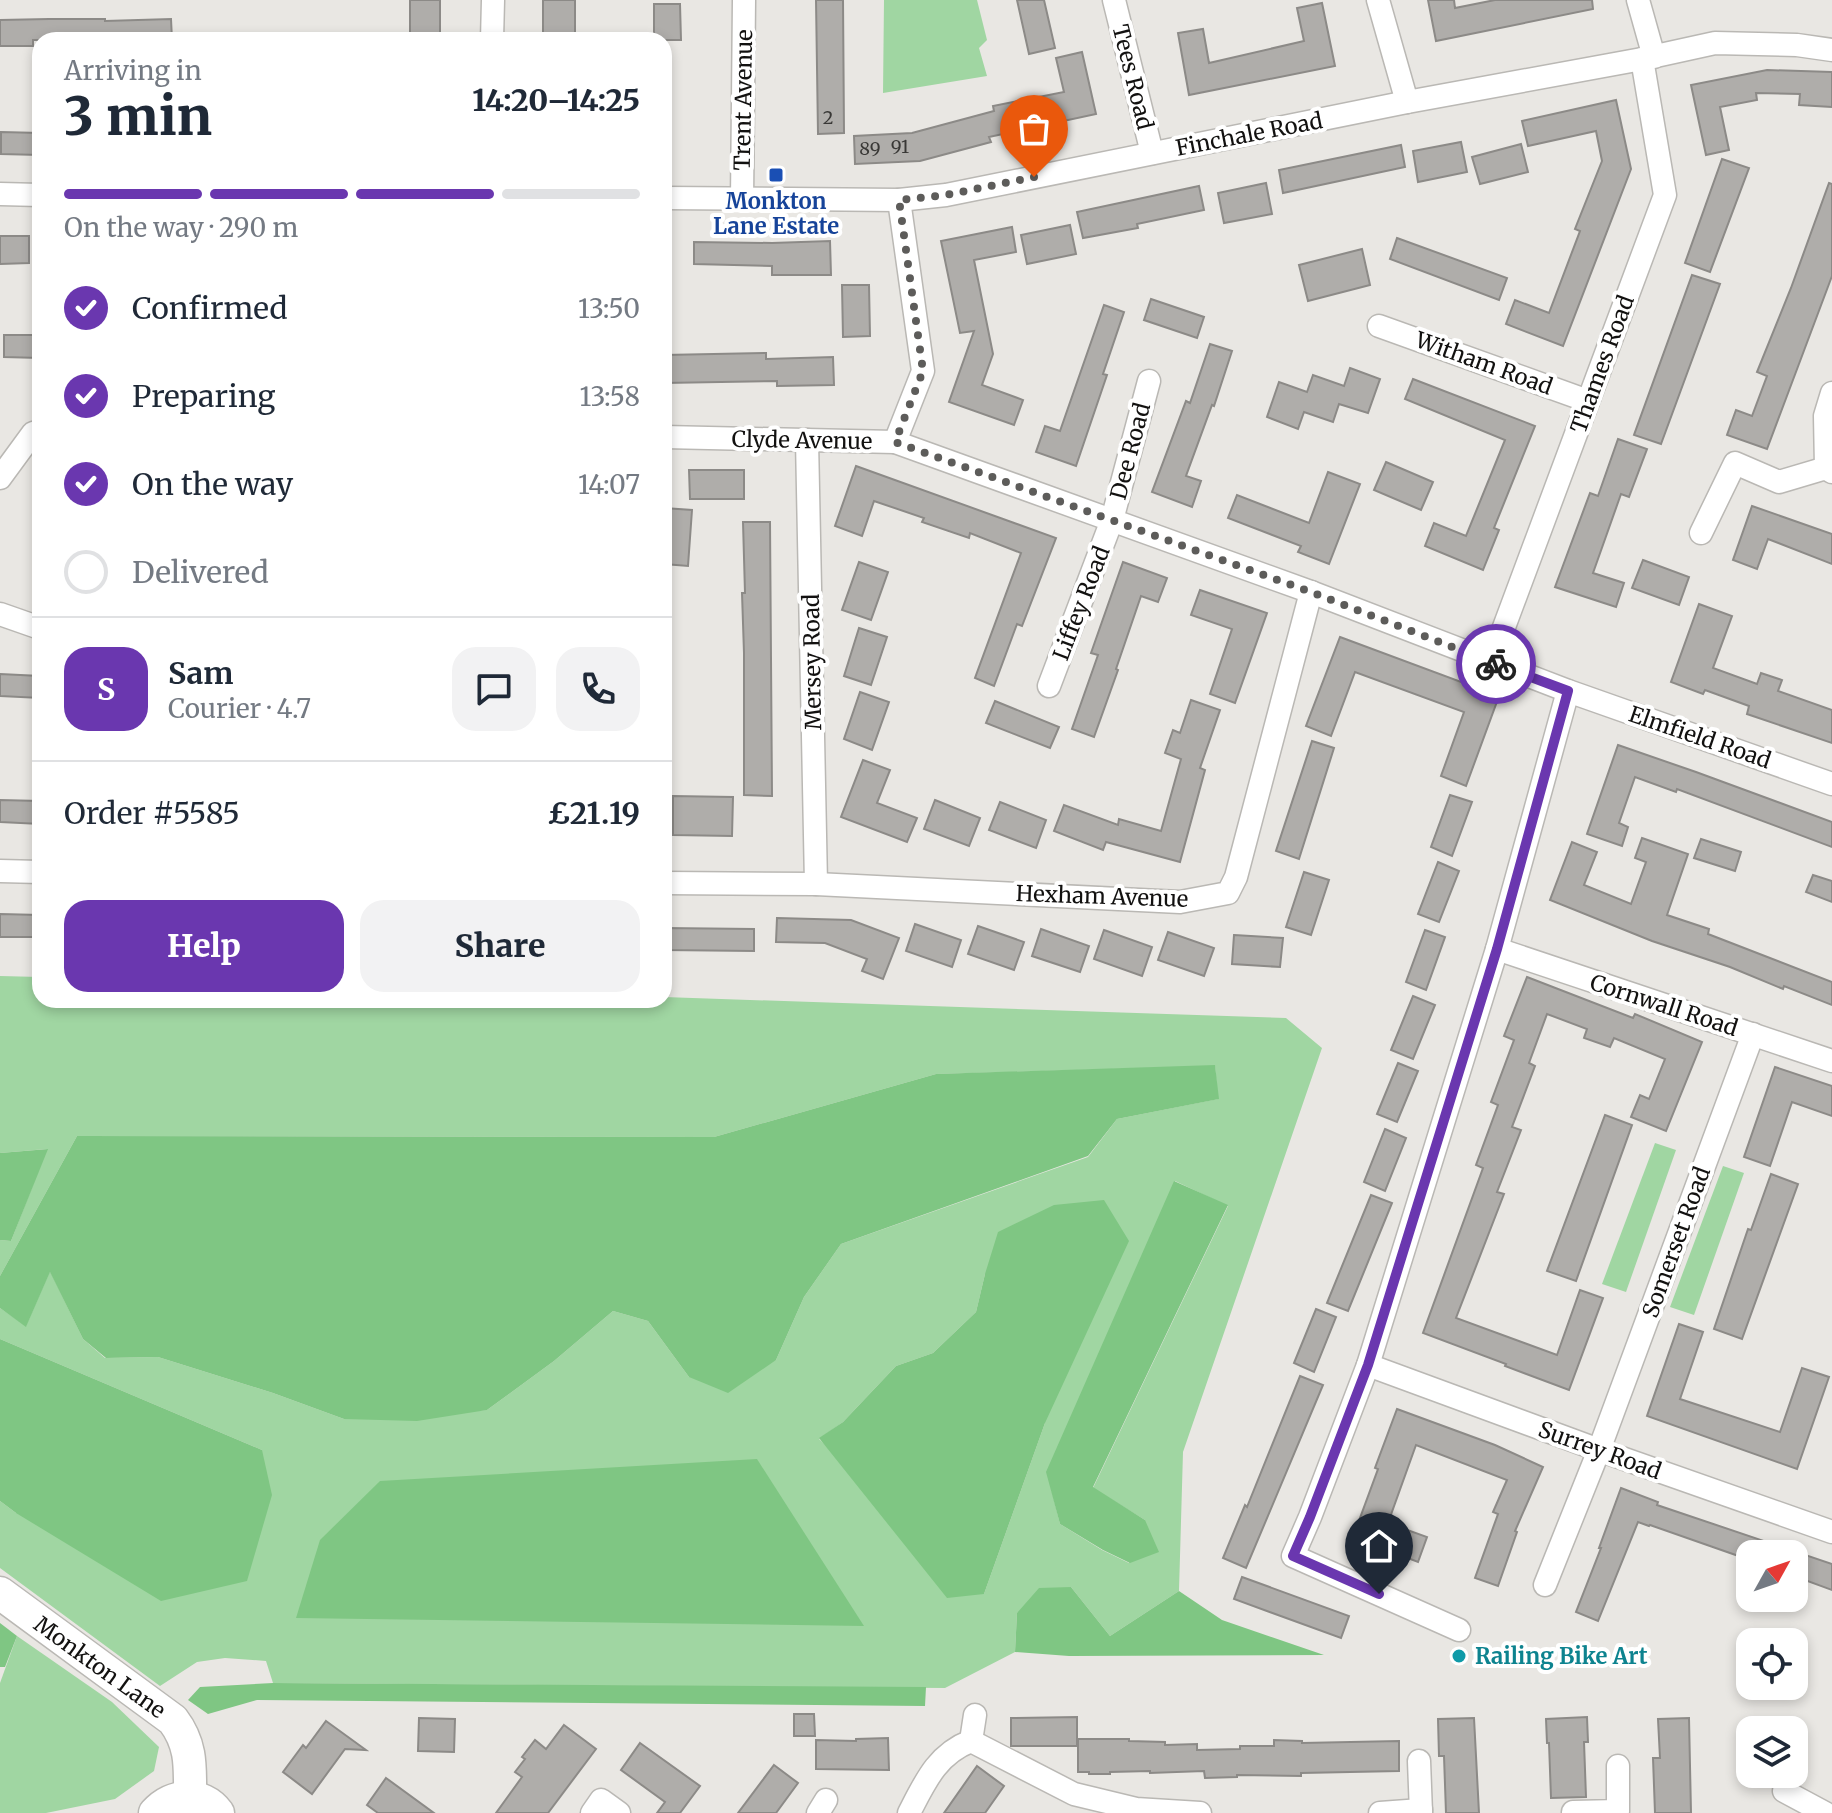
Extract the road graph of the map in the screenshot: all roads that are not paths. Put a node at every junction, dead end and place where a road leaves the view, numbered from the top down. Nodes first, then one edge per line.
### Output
1 (493, 0) edge
2 (744, 0) edge
3 (1114, 0) edge
4 (1378, 0) edge
5 (1638, 0) edge
6 (492, 32) edge
7 (1832, 50) edge
8 (1648, 58) junction
9 (1407, 102) junction
10 (1152, 153) junction
11 (0, 194) edge
12 (32, 195) edge
13 (672, 198) edge
14 (742, 200) junction
15 (899, 200) junction
16 (1379, 326) dead end
17 (1149, 381) dead end
18 (1832, 393) edge
19 (1588, 401) junction
20 (32, 434) edge
21 (672, 437) edge
22 (807, 440) junction
23 (895, 442) junction
24 (1829, 470) edge
25 (0, 478) edge
26 (1112, 520) junction
27 (1701, 533) dead end
28 (1311, 592) junction
29 (0, 614) edge
30 (32, 625) edge
31 (1491, 662) junction
32 (1049, 686) dead end
33 (1568, 691) junction
34 (1832, 784) edge
35 (0, 871) edge
36 (32, 872) edge
37 (672, 883) edge
38 (816, 884) junction
39 (1497, 949) junction
40 (1753, 1034) junction
41 (1832, 1061) edge
42 (1368, 1365) junction
43 (1599, 1450) junction
44 (1832, 1532) edge
45 (1545, 1585) dead end
46 (0, 1593) edge
47 (1459, 1630) dead end
48 (975, 1715) dead end
49 (971, 1741) junction
50 (1419, 1761) dead end
51 (1618, 1766) dead end
52 (1784, 1791) dead end
53 (1832, 1802) edge
54 (188, 1809) edge
55 (1135, 1811) edge
56 (1421, 1812) edge
57 (1573, 1812) edge
58 (1618, 1812) edge
59 (592, 1813) edge
60 (619, 1813) edge
61 (909, 1813) edge
62 (1200, 1813) edge
63 (1380, 1813) edge
64 (1826, 1813) edge

1 - 6 street
2 - 14 street, Trent Avenue
3 - 10 street, Tees Road
4 - 9 street
5 - 8 street, Thames Road
7 - 8 street, Finchale Road
8 - 9 street, Finchale Road
8 - 19 street, Thames Road
9 - 10 street, Finchale Road
10 - 15 street, Finchale Road
11 - 12 street
13 - 14 street, Finchale Road
14 - 15 street, Finchale Road
15 - 23 street
16 - 19 street, Witham Road
17 - 26 street, Dee Road
18 - 24 street
19 - 31 street, Thames Road
20 - 25 street
21 - 22 street, Clyde Avenue
22 - 23 street, Clyde Avenue
22 - 38 street, Mersey Road
23 - 26 street, Clyde Avenue
24 - 27 street
26 - 28 street, Clyde Avenue
26 - 32 street, Liffey Road
28 - 31 street, Clyde Avenue
28 - 38 street, Hexham Avenue
29 - 30 street
31 - 33 street, Clyde Avenue
33 - 34 street, Elmfield Road
33 - 39 street
35 - 36 street
37 - 38 street, Hexham Avenue
39 - 40 street, Cornwall Road
39 - 42 street
40 - 41 street, Cornwall Road
40 - 43 street, Somerset Road
42 - 43 street, Surrey Road
42 - 47 street
43 - 44 street, Surrey Road
43 - 45 street, Somerset Road
46 - 54 street, Monkton Lane
48 - 49 street
49 - 55 street
49 - 61 street
50 - 56 street
51 - 58 street
52 - 64 street
53 - 64 street
55 - 62 street
56 - 63 street
57 - 58 street
59 - 60 street

